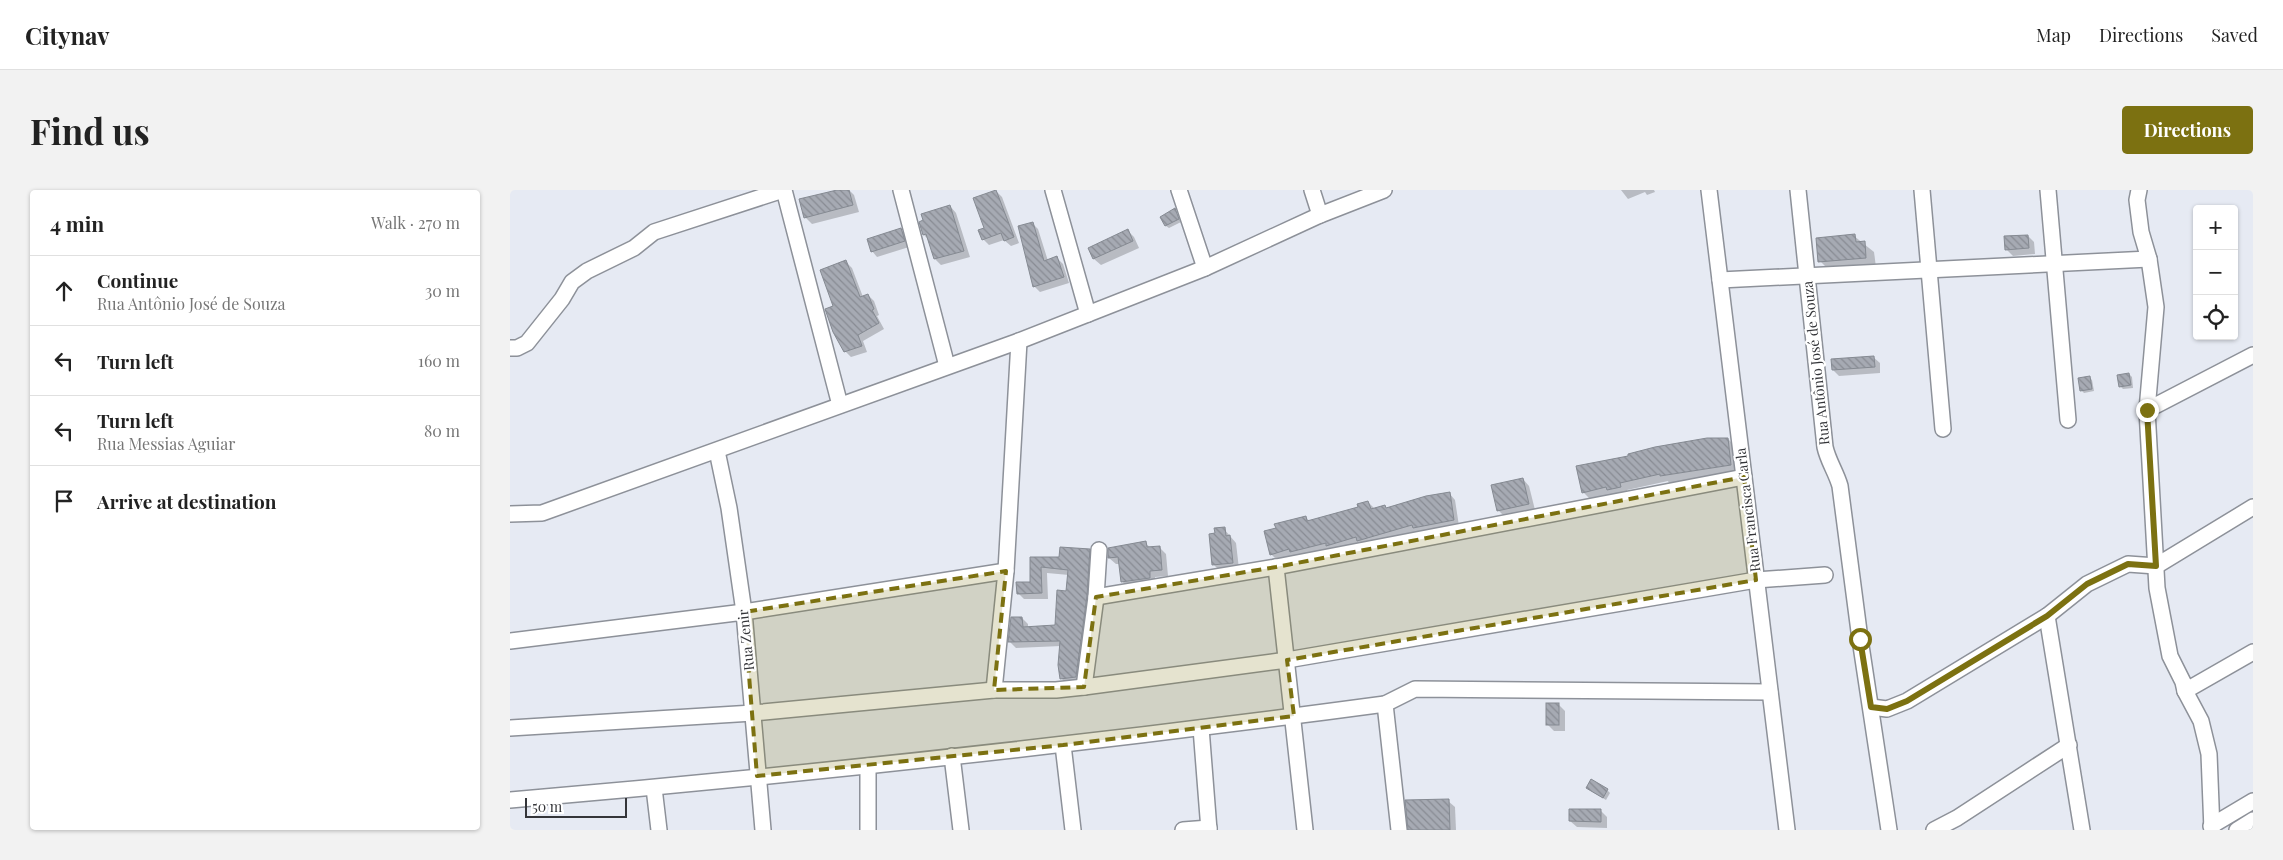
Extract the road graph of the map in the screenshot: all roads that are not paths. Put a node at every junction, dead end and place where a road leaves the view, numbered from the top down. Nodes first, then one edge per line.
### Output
1 (784, 190) edge
2 (901, 190) edge
3 (1053, 190) edge
4 (1179, 190) edge
5 (1312, 190) edge
6 (1384, 190) edge
7 (1710, 190) edge
8 (1798, 190) edge
9 (1922, 190) edge
10 (2048, 190) edge
11 (2139, 190) edge
12 (1320, 216) junction
13 (2149, 259) junction
14 (2054, 263) junction
15 (1205, 268) junction
16 (1929, 269) junction
17 (1807, 275) junction
18 (1720, 280) junction
19 (1088, 314) junction
20 (1019, 341) junction
21 (510, 348) edge
22 (2253, 355) edge
23 (947, 366) junction
24 (840, 405) junction
25 (2147, 410) junction
26 (2068, 420) dead end
27 (1943, 429) dead end
28 (717, 451) junction
29 (1744, 478) junction
30 (2253, 507) edge
31 (510, 514) edge
32 (1099, 550) dead end
33 (2156, 566) junction
34 (1276, 567) junction
35 (1006, 571) junction
36 (1825, 575) dead end
37 (1756, 580) junction
38 (1096, 597) junction
39 (744, 612) junction
40 (2047, 616) junction
41 (510, 641) edge
42 (2253, 652) edge
43 (1287, 660) junction
44 (1084, 687) junction
45 (994, 690) junction
46 (1770, 692) junction
47 (2185, 692) junction
48 (1385, 704) junction
49 (1871, 707) junction
50 (753, 713) junction
51 (1294, 716) junction
52 (510, 728) edge
53 (1201, 728) junction
54 (1063, 745) junction
55 (2069, 745) junction
56 (952, 756) junction
57 (868, 766) junction
58 (757, 776) junction
59 (654, 788) junction
60 (510, 800) edge
61 (2253, 801) edge
62 (2253, 820) edge
63 (1958, 824) edge
64 (2211, 828) edge
65 (1209, 829) edge
66 (2239, 829) edge
67 (659, 830) edge
68 (763, 830) edge
69 (868, 830) edge
70 (961, 830) edge
71 (1073, 830) edge
72 (1183, 830) edge
73 (1305, 830) edge
74 (1399, 830) edge
75 (1787, 830) edge
76 (1889, 830) edge
77 (1934, 830) edge
78 (2082, 830) edge

1 - 21 street
1 - 24 street
2 - 23 street
3 - 19 street
4 - 15 street
5 - 12 street
6 - 12 street
7 - 18 street, Rua Francisca Carla
8 - 17 street, Rua Antônio José de Souza
9 - 16 street
10 - 14 street
11 - 13 street
12 - 15 street
13 - 14 street
13 - 25 street
14 - 16 street
14 - 26 street
15 - 19 street
16 - 17 street
16 - 27 street
17 - 18 street
17 - 49 street, Rua Antônio José de Souza
18 - 29 street, Rua Francisca Carla
19 - 20 street
20 - 23 street
20 - 35 street
22 - 25 street
23 - 24 street
24 - 28 street
25 - 33 street
28 - 31 street
28 - 39 street, Rua Zenir
29 - 34 street
29 - 37 street, Rua Francisca Carla
30 - 33 street
32 - 38 street
33 - 40 street
33 - 47 street
34 - 38 street
34 - 43 street
35 - 39 street
35 - 45 street
36 - 37 street
37 - 43 street
37 - 46 street, Rua Francisca Carla
38 - 44 street
39 - 41 street
39 - 50 street, Rua Zenir
40 - 49 street
40 - 55 street
42 - 47 street
43 - 44 street
43 - 51 street
44 - 45 street
45 - 50 street
46 - 48 street
46 - 75 street, Rua Francisca Carla
47 - 64 street
48 - 51 street
48 - 74 street
49 - 76 street, Rua Antônio José de Souza
50 - 52 street
50 - 58 street, Rua Zenir
51 - 53 street
51 - 73 street
53 - 54 street
53 - 65 street
54 - 56 street
54 - 71 street
55 - 63 street
55 - 78 street
56 - 57 street
56 - 70 street
57 - 58 street
57 - 69 street
58 - 59 street
58 - 68 street, Rua Zenir
59 - 60 street
59 - 67 street
61 - 64 street
62 - 66 street
63 - 77 street
65 - 72 street

